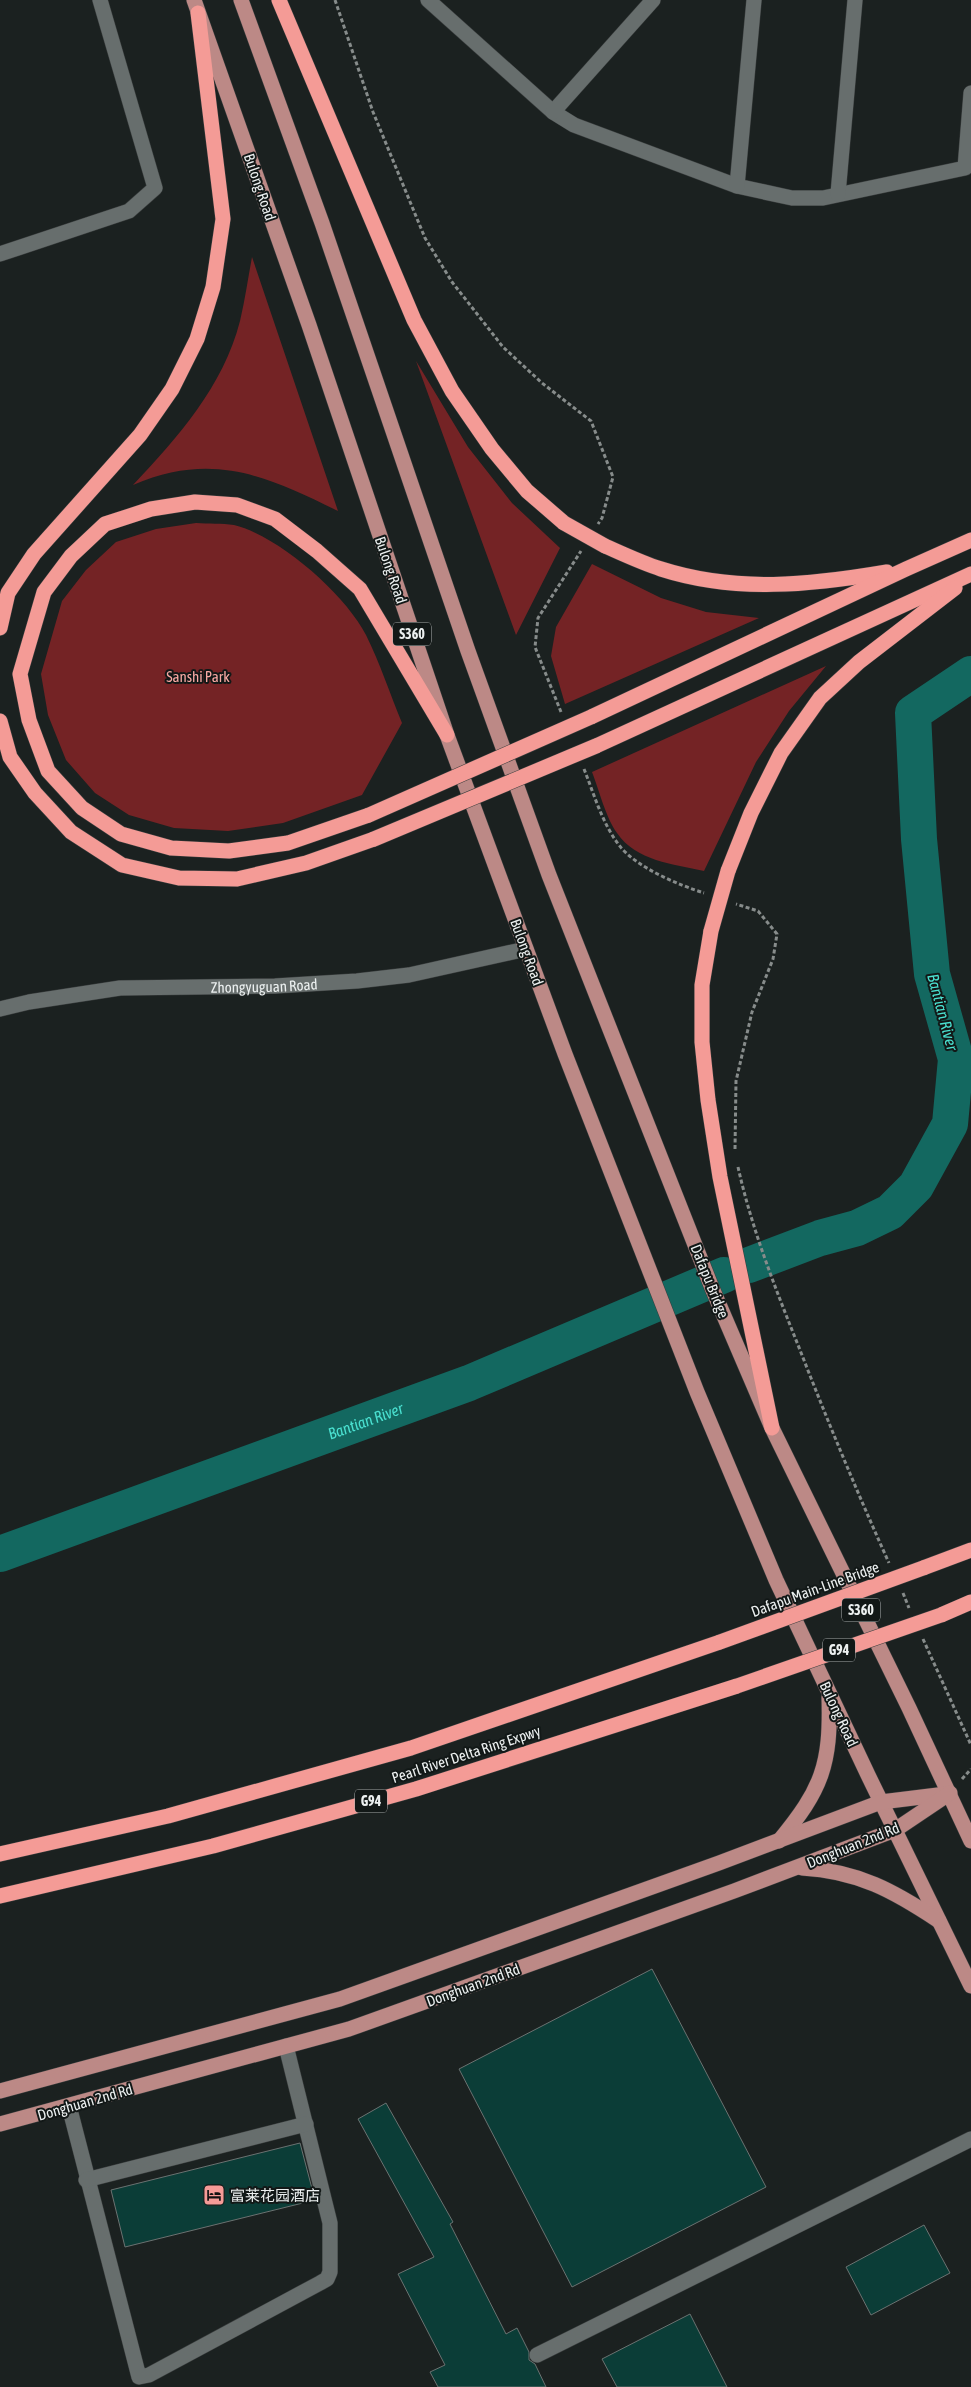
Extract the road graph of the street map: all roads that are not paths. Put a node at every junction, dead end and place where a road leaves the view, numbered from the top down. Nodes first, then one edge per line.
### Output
1 (100, 0) edge
2 (241, 0) edge
3 (279, 0) edge
4 (428, 0) edge
5 (653, 0) edge
6 (754, 0) edge
7 (855, 0) edge
8 (196, 6) edge
9 (971, 93) edge
10 (553, 112) junction
11 (737, 186) junction
12 (838, 194) junction
13 (0, 254) edge
14 (971, 540) edge
15 (906, 569) junction
16 (971, 575) edge
17 (0, 628) edge
18 (0, 721) edge
19 (447, 736) junction
20 (526, 949) junction
21 (0, 1009) edge
22 (772, 1428) junction
23 (971, 1550) edge
24 (971, 1604) edge
25 (720, 1642) joint
26 (828, 1691) junction
27 (950, 1793) junction
28 (881, 1802) junction
29 (895, 1830) junction
30 (779, 1841) junction
31 (971, 1842) edge
32 (0, 1854) edge
33 (796, 1868) junction
34 (0, 1896) edge
35 (939, 1921) junction
36 (971, 1986) edge
37 (286, 2046) junction
38 (0, 2091) edge
39 (69, 2106) junction
40 (0, 2124) edge
41 (306, 2124) junction
42 (971, 2138) edge
43 (86, 2180) junction
44 (537, 2354) dead end

1 - 13 street
2 - 22 main road, Dafapu Bridge / S360
3 - 15 highway, bridge
4 - 10 street
5 - 10 street
6 - 11 street
7 - 12 street
8 - 17 highway
8 - 19 main road, Bulong Road / S360
9 - 12 street
10 - 11 street
11 - 12 street
14 - 15 highway
15 - 19 highway, bridge
16 - 18 highway, bridge
16 - 22 highway, bridge
19 - 20 main road, Bulong Road / S360
20 - 21 street, Zhongyuguan Road
20 - 26 main road, Bulong Road / S360
22 - 27 main road, S360
23 - 25 highway, Dafapu Main-Line Bridge, bridge
24 - 34 highway, Pearl River Delta Ring Expwy / G94, bridge
25 - 32 highway, Pearl River Delta Ring Expwy
26 - 28 main road, Bulong Road / S360
26 - 30 main road
27 - 28 main road, Donghuan 2nd Rd
27 - 29 main road, Donghuan 2nd Rd
27 - 31 main road, S360
28 - 29 main road, Bulong Road / S360
28 - 30 main road, Donghuan 2nd Rd
29 - 33 main road, Donghuan 2nd Rd
29 - 35 main road, Bulong Road / S360
30 - 38 main road, Donghuan 2nd Rd
33 - 35 main road
33 - 37 main road, Donghuan 2nd Rd
35 - 36 main road, Bulong Road / S360
37 - 39 main road, Donghuan 2nd Rd
37 - 41 street
39 - 40 main road, Donghuan 2nd Rd
39 - 43 street
41 - 43 street
41 - 43 street
42 - 44 street

